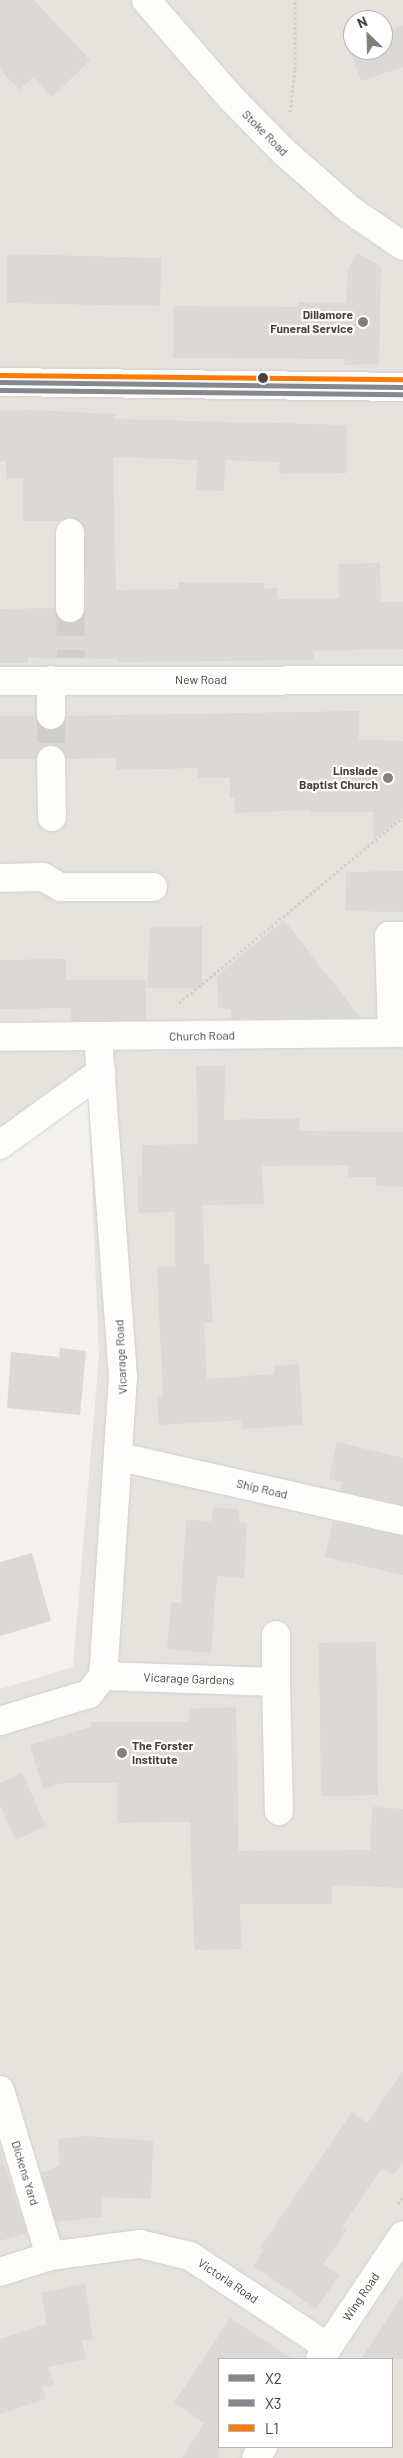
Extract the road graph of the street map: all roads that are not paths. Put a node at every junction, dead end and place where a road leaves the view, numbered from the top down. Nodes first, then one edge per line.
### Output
1 (146, 0) edge
2 (403, 246) edge
3 (0, 382) edge
4 (403, 387) edge
5 (70, 533) dead end
6 (70, 608) tunnel mouth
7 (64, 672) junction
8 (403, 680) edge
9 (0, 681) edge
10 (51, 715) tunnel mouth
11 (51, 760) tunnel mouth
12 (52, 817) dead end
13 (0, 878) edge
14 (153, 887) dead end
15 (403, 936) edge
16 (398, 1033) edge
17 (0, 1037) edge
18 (98, 1037) junction
19 (100, 1072) junction
20 (0, 1145) edge
21 (120, 1457) junction
22 (403, 1521) edge
23 (276, 1635) dead end
24 (103, 1676) junction
25 (276, 1682) junction
26 (0, 1721) edge
27 (279, 1811) dead end
28 (0, 2090) edge
29 (403, 2236) edge
30 (50, 2256) junction
31 (0, 2272) edge
32 (324, 2353) edge

1 - 2 street, Stoke Road
3 - 4 street
5 - 6 street
7 - 8 street, New Road
7 - 9 street, New Road
7 - 10 street
11 - 12 street
13 - 14 street
15 - 16 street
16 - 18 street, Church Road
17 - 18 street, Church Road
18 - 19 street, Vicarage Road
19 - 20 street
19 - 21 street, Vicarage Road
21 - 22 street, Ship Road
21 - 24 street, Vicarage Road
23 - 25 street
24 - 25 street, Vicarage Gardens
24 - 26 street
25 - 27 street
28 - 30 street, Dickens Yard
29 - 32 street, Wing Road
30 - 31 street, Victoria Road
30 - 32 street, Victoria Road

